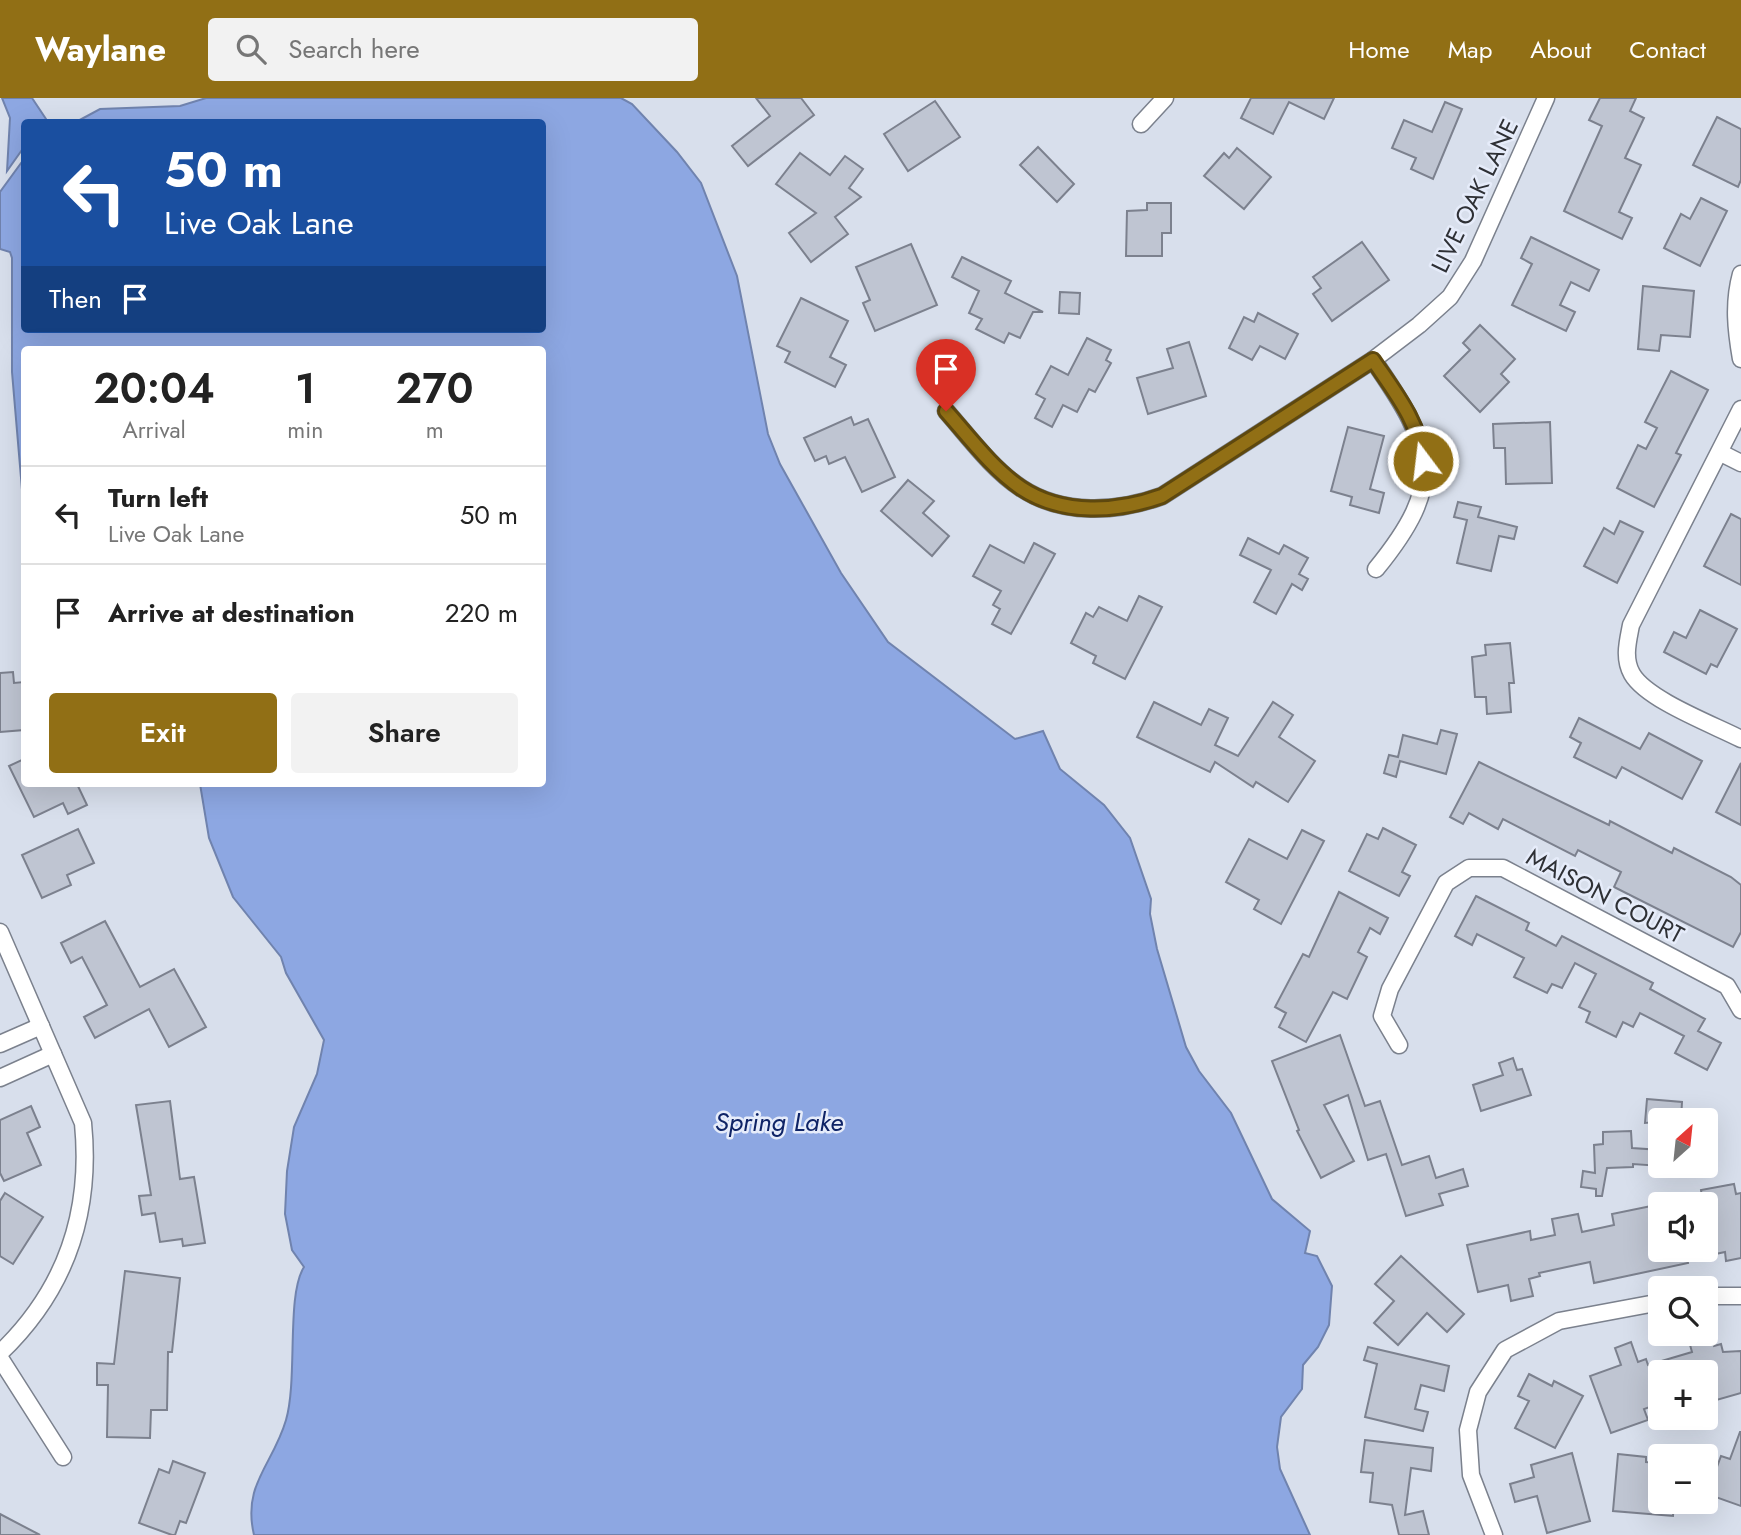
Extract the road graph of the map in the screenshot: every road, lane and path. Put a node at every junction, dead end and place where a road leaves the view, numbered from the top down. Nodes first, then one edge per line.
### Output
1 (1165, 98) edge
2 (1546, 98) edge
3 (1142, 124) dead end
4 (1741, 274) edge
5 (1741, 359) edge
6 (1373, 360) junction
7 (1741, 409) edge
8 (946, 411) dead end
9 (1721, 453) junction
10 (1741, 463) edge
11 (1376, 569) dead end
12 (1741, 739) edge
13 (0, 932) edge
14 (1741, 1010) edge
15 (41, 1026) junction
16 (0, 1044) edge
17 (1399, 1045) dead end
18 (53, 1054) junction
19 (0, 1078) edge
20 (1718, 1296) edge
21 (1741, 1296) edge
22 (1648, 1304) edge
23 (0, 1353) edge
24 (0, 1358) edge
25 (63, 1457) dead end
26 (1493, 1535) edge

1 - 3 street
2 - 6 street, LIVE OAK LANE
4 - 5 street
6 - 8 street, LIVE OAK LANE
6 - 11 street
7 - 9 street
9 - 10 street
9 - 12 street
13 - 15 street
14 - 17 street, MAISON COURT
15 - 16 street
15 - 18 street
18 - 19 street
18 - 23 street
20 - 21 street
22 - 26 street
24 - 25 street

